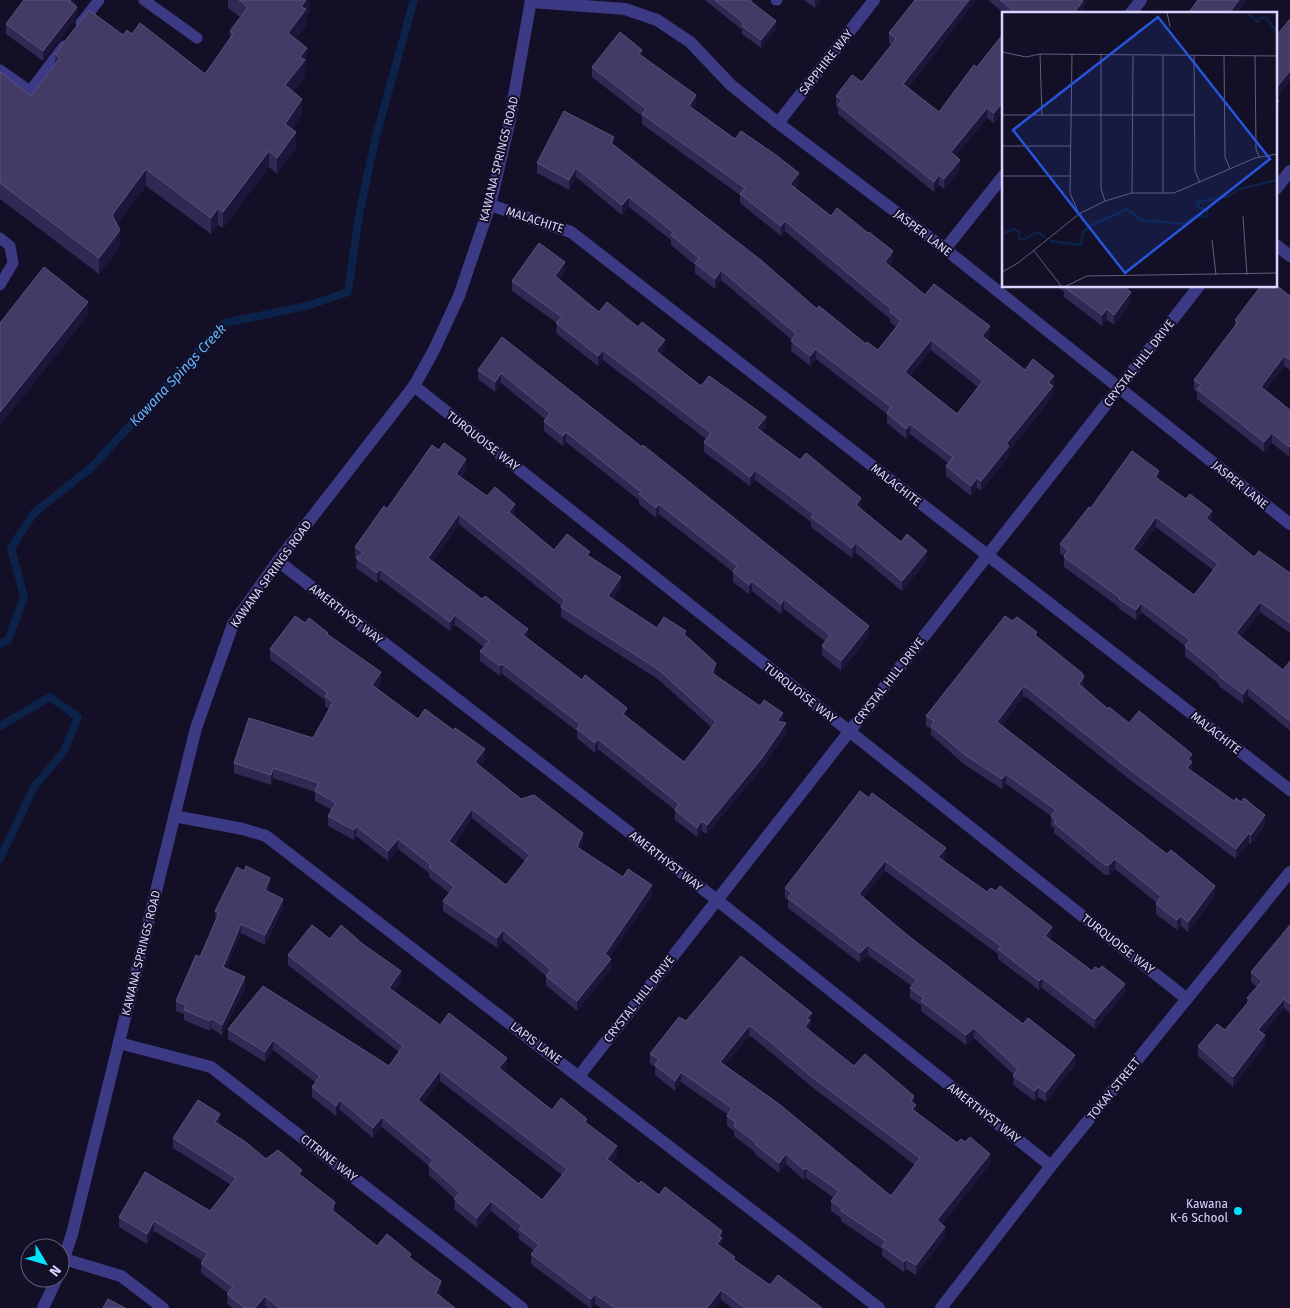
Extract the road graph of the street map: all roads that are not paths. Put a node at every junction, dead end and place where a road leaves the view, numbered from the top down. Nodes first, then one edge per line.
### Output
1 (99, 0) edge
2 (144, 0) edge
3 (874, 0) edge
4 (1141, 0) edge
5 (531, 1) edge
6 (1132, 12) edge
7 (196, 38) dead end
8 (0, 70) edge
9 (778, 123) junction
10 (1290, 171) edge
11 (1002, 178) edge
12 (1278, 186) edge
13 (490, 205) junction
14 (0, 238) edge
15 (1278, 247) edge
16 (945, 250) junction
17 (1290, 256) edge
18 (0, 286) edge
19 (1197, 288) edge
20 (414, 386) junction
21 (1119, 388) junction
22 (1290, 524) edge
23 (987, 556) junction
24 (278, 561) junction
25 (849, 732) junction
26 (1290, 790) edge
27 (174, 816) junction
28 (1290, 872) edge
29 (717, 900) junction
30 (1187, 999) junction
31 (119, 1043) junction
32 (579, 1076) junction
33 (1051, 1166) junction
34 (70, 1240) edge
35 (70, 1266) edge
36 (52, 1288) edge
37 (43, 1308) edge
38 (163, 1308) edge
39 (522, 1308) edge
40 (879, 1308) edge
41 (941, 1308) edge

1 - 8 lane
2 - 7 lane
3 - 9 street, SAPPHIRE WAY
4 - 6 street
5 - 9 street, JASPER LANE
5 - 13 street, KAWANA SPRINGS ROAD
9 - 16 street, JASPER LANE
10 - 12 street
11 - 16 street
13 - 20 street, KAWANA SPRINGS ROAD
13 - 23 street, MALACHITE
14 - 18 lane
15 - 17 street
16 - 21 street, JASPER LANE
19 - 21 street, CRYSTAL HILL DRIVE
20 - 24 street, KAWANA SPRINGS ROAD
20 - 25 street, TURQUOISE WAY
21 - 22 street, JASPER LANE
21 - 23 street, CRYSTAL HILL DRIVE
23 - 25 street, CRYSTAL HILL DRIVE
23 - 26 street, MALACHITE
24 - 27 street, KAWANA SPRINGS ROAD
24 - 29 street, AMERTHYST WAY
25 - 29 street, CRYSTAL HILL DRIVE
25 - 30 street, TURQUOISE WAY
27 - 31 street, KAWANA SPRINGS ROAD
27 - 32 street, LAPIS LANE
28 - 30 street, TOKAY STREET
29 - 32 street, CRYSTAL HILL DRIVE
29 - 33 street, AMERTHYST WAY
30 - 33 street, TOKAY STREET
31 - 34 street, KAWANA SPRINGS ROAD
31 - 39 street, CITRINE WAY
32 - 40 street, LAPIS LANE
33 - 41 street, TOKAY STREET
35 - 38 street
36 - 37 street

